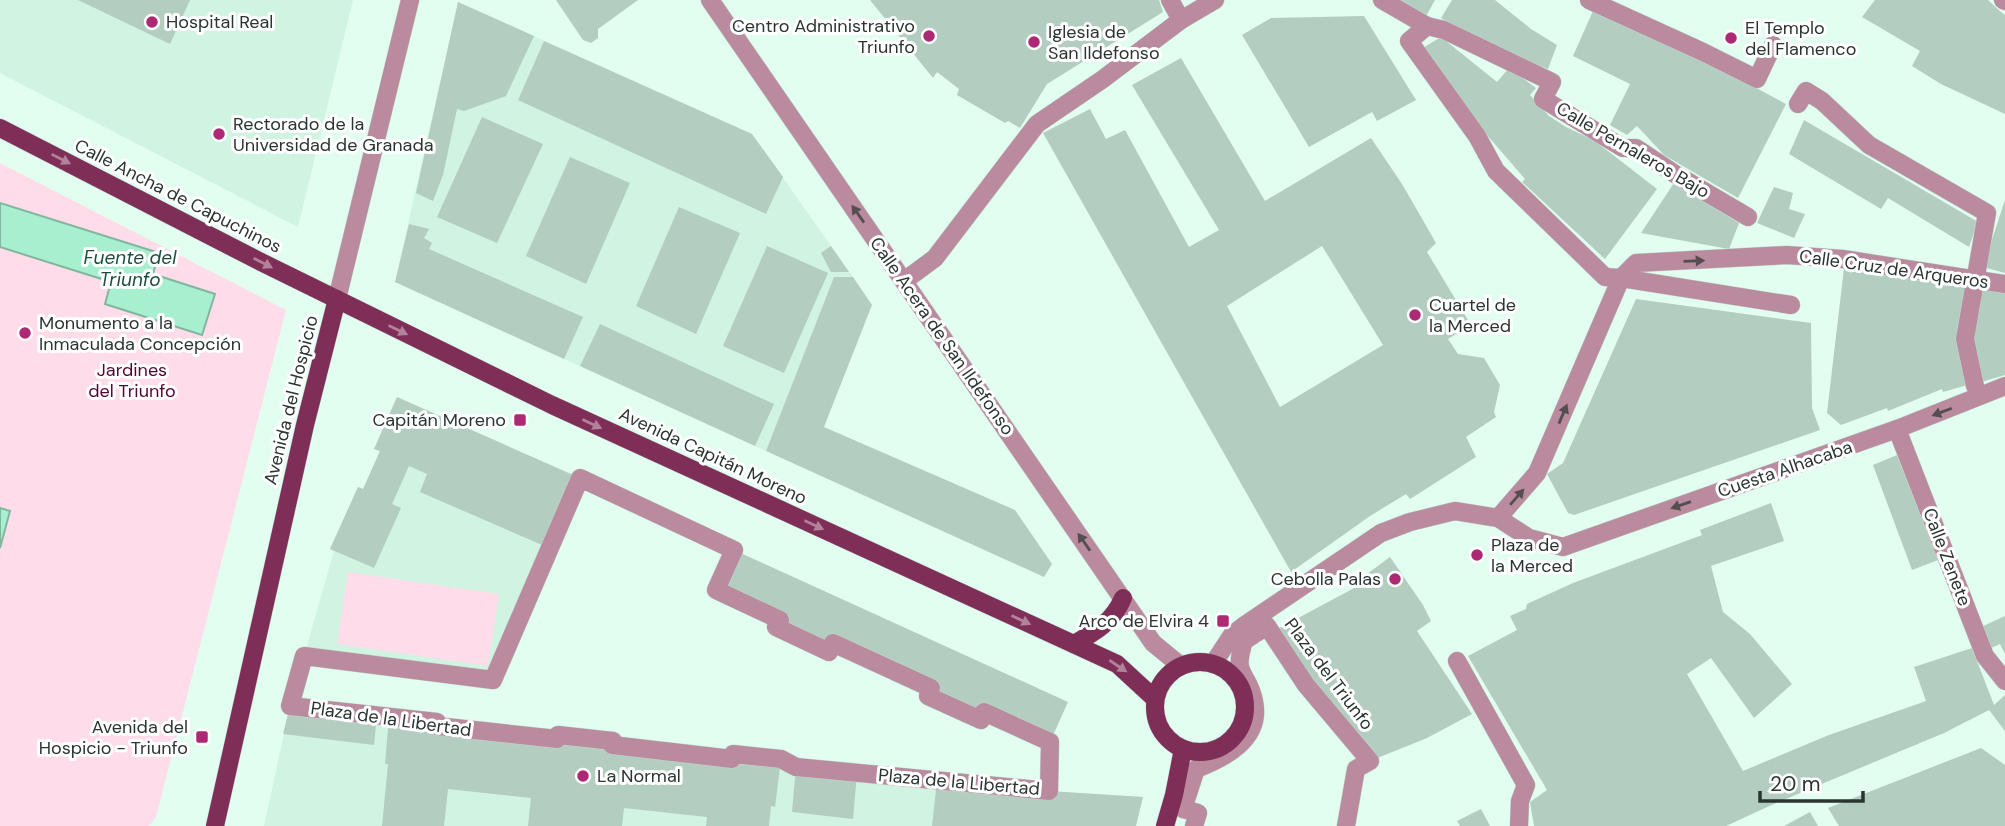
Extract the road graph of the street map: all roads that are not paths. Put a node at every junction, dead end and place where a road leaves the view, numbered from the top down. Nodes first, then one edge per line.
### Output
1 (410, 0) edge
2 (710, 0) edge
3 (1170, 0) edge
4 (1215, 0) edge
5 (1382, 0) edge
6 (1588, 0) edge
7 (1181, 20) junction
8 (1427, 26) junction
9 (1773, 45) dead end
10 (1798, 104) dead end
11 (0, 128) edge
12 (1748, 217) dead end
13 (1621, 278) junction
14 (1974, 279) junction
15 (904, 281) junction
16 (2005, 284) edge
17 (337, 299) junction
18 (1791, 305) dead end
19 (1975, 386) dead end
20 (2005, 386) edge
21 (1897, 429) junction
22 (1498, 518) junction
23 (1123, 598) junction
24 (1074, 644) junction
25 (1457, 661) dead end
26 (1213, 664) junction
27 (1181, 666) junction
28 (493, 680) joint
29 (2005, 681) edge
30 (1155, 699) junction
31 (1183, 749) junction
32 (213, 821) edge
33 (1165, 826) edge
34 (1194, 826) edge
35 (1346, 826) edge
36 (1519, 826) edge

1 - 17 street, Avenida del Hospicio
15 -> 2 street, Calle Acera de San Ildefonso
3 - 7 street
4 - 7 street
5 - 8 street
6 - 9 street
7 - 15 street
8 - 12 street, Calle Pernaleros Bajo
8 - 13 street
10 - 14 street
11 -> 17 main road, Calle Ancha de Capuchinos
13 -> 14 street, Calle Cruz de Arqueros
13 - 18 street
22 -> 13 street
14 - 16 street, Calle Cruz de Arqueros
14 - 19 street
23 -> 15 street, Calle Acera de San Ildefonso
17 -> 24 main road, Avenida Capitán Moreno
17 - 32 main road, Avenida del Hospicio
20 -> 21 street, Cuesta Alhacaba
21 -> 22 street, Cuesta Alhacaba
21 - 29 street, Calle Zenete
22 - 26 street
23 - 24 main road
23 - 27 street, Calle Acera de San Ildefonso
24 -> 30 main road, Avenida Capitán Moreno
25 - 36 street
26 - 27 main road
26 - 31 main road
27 - 30 main road
28 - 28 street, Plaza de la Libertad
30 - 31 main road
31 - 33 main road
34 - 35 street, Plaza del Triunfo

